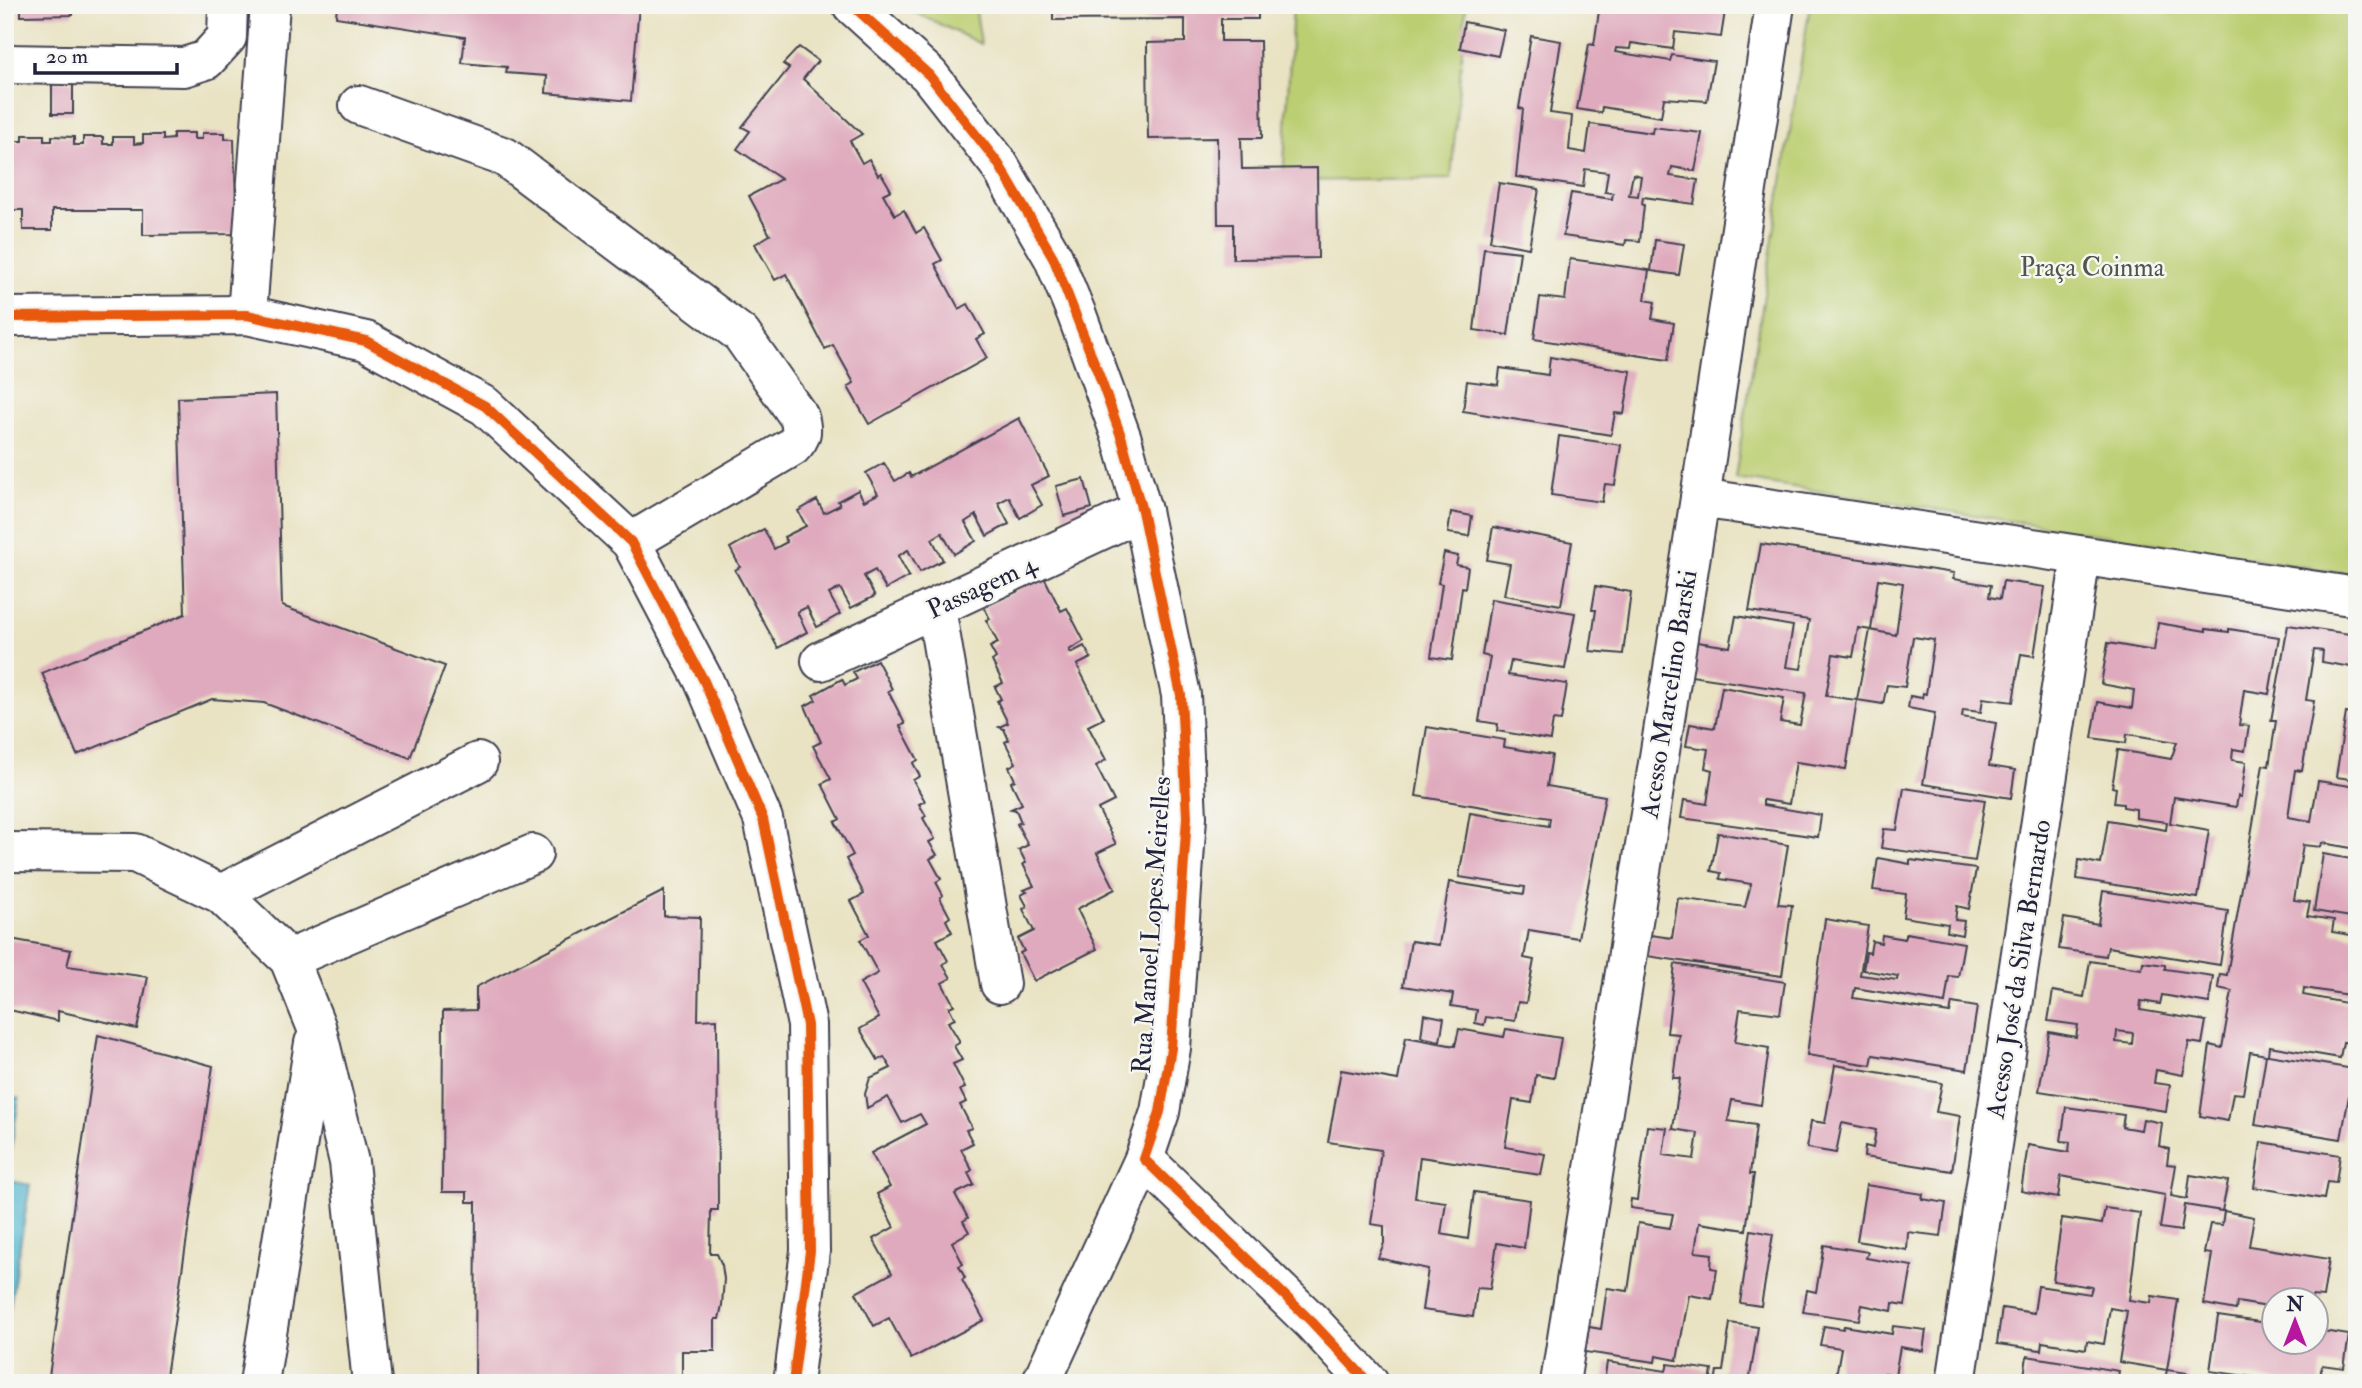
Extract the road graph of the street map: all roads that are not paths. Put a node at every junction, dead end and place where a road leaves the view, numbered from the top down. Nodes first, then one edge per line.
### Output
1 (228, 5) edge
2 (270, 5) edge
3 (852, 5) edge
4 (1775, 5) edge
5 (5, 64) edge
6 (359, 105) dead end
7 (247, 316) junction
8 (5, 317) edge
9 (1700, 498) junction
10 (1142, 510) junction
11 (631, 542) junction
12 (2081, 556) junction
13 (2357, 597) edge
14 (936, 608) junction
15 (821, 661) dead end
16 (478, 762) dead end
17 (5, 852) edge
18 (533, 854) dead end
19 (221, 894) junction
20 (289, 959) junction
21 (1000, 984) dead end
22 (316, 1026) junction
23 (1144, 1159) junction
24 (259, 1383) edge
25 (372, 1383) edge
26 (793, 1383) edge
27 (1041, 1383) edge
28 (1369, 1383) edge
29 (1560, 1383) edge
30 (1956, 1383) edge

1 - 5 street
2 - 7 street
3 - 10 street, Rua Manoel Lopes Meirelles
4 - 9 street, Acesso Marcelino Barski
6 - 11 street
7 - 8 street
7 - 11 street
9 - 12 street
9 - 29 street, Acesso Marcelino Barski
10 - 14 street, Passagem 4
10 - 23 street, Rua Manoel Lopes Meirelles
11 - 26 street
12 - 13 street
12 - 30 street, Acesso José da Silva Bernardo
14 - 15 street, Passagem 4
14 - 21 street
16 - 19 street
17 - 19 street
18 - 20 street
19 - 20 street
20 - 22 street
22 - 24 street
22 - 25 street
23 - 27 street, Rua Manoel Lopes Meirelles
23 - 28 street

